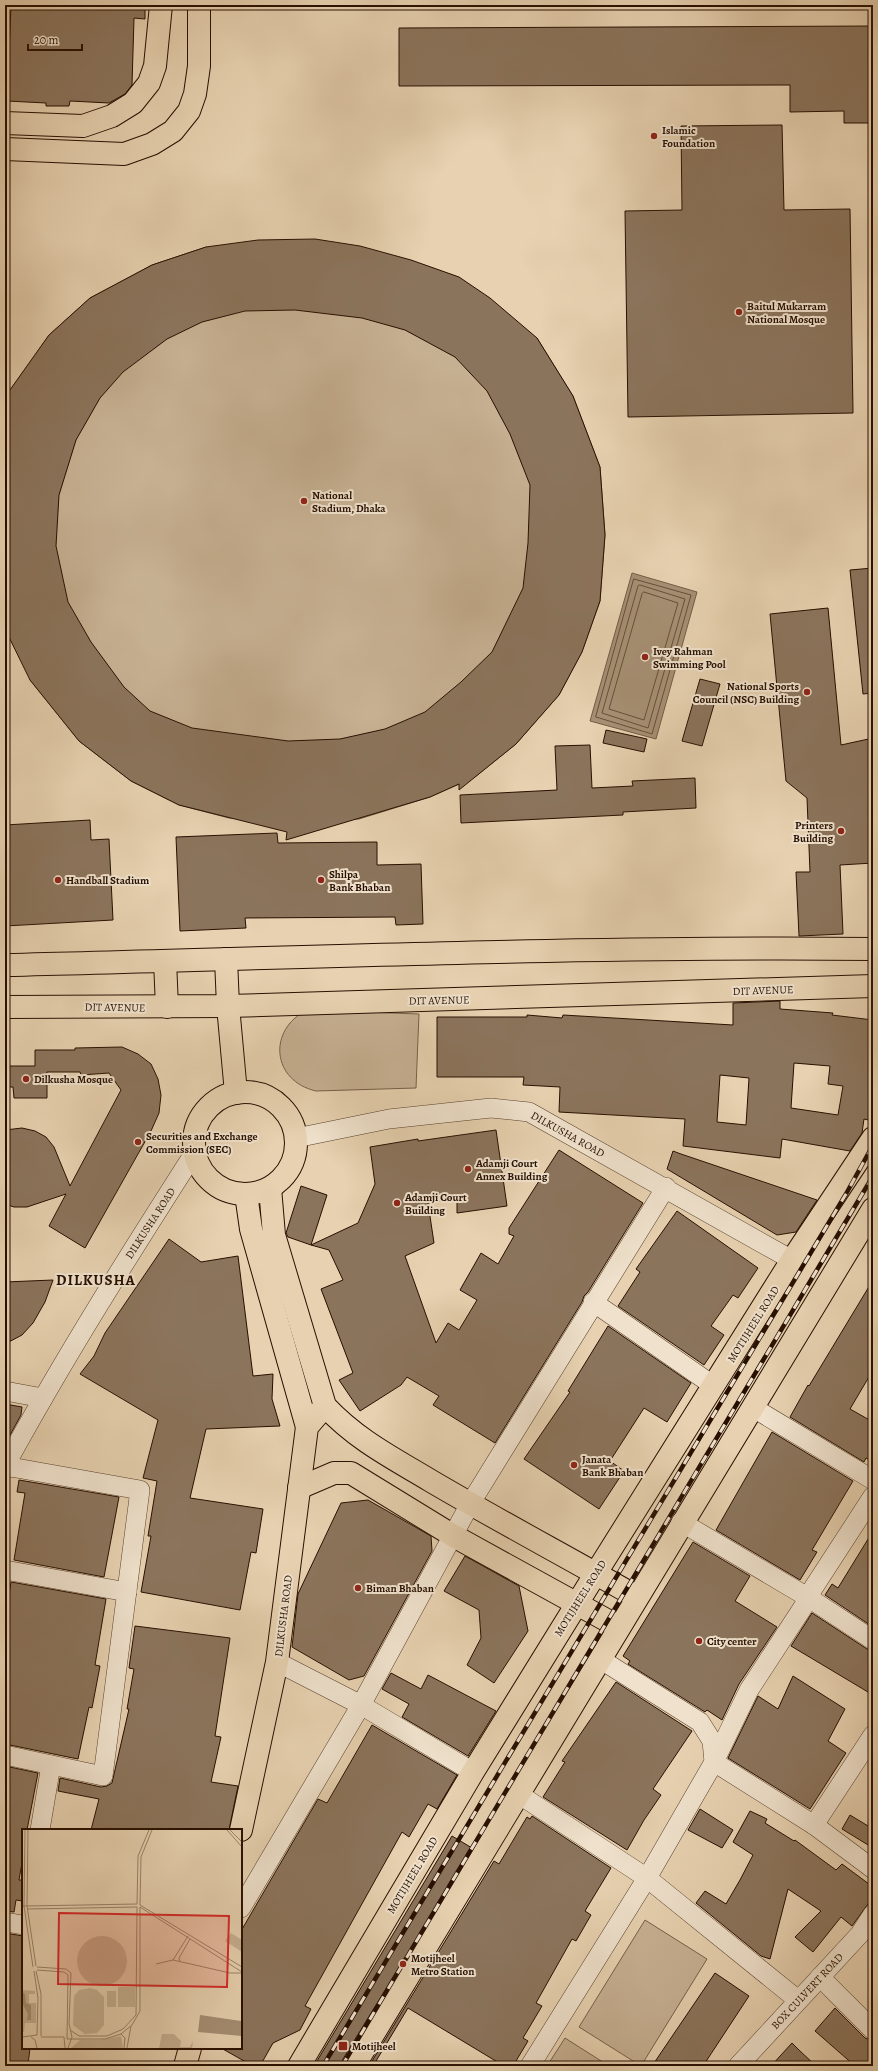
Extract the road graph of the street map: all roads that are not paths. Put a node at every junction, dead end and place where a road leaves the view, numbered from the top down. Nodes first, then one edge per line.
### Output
1 (161, 5) edge
2 (199, 5) edge
3 (5, 123) edge
4 (5, 149) edge
5 (873, 949) edge
6 (226, 959) junction
7 (165, 961) junction
8 (5, 966) edge
9 (873, 986) edge
10 (228, 1006) junction
11 (5, 1007) edge
12 (167, 1007) junction
13 (236, 1093) junction
14 (296, 1138) junction
15 (873, 1138) edge
16 (195, 1152) junction
17 (666, 1187) junction
18 (270, 1188) junction
19 (246, 1194) junction
20 (873, 1209) edge
21 (792, 1260) junction
22 (593, 1302) junction
23 (714, 1386) junction
24 (5, 1391) edge
25 (43, 1398) junction
26 (326, 1406) junction
27 (752, 1407) junction
28 (307, 1427) junction
29 (5, 1466) edge
30 (5, 1470) edge
31 (873, 1480) edge
32 (299, 1488) junction
33 (873, 1496) edge
34 (470, 1504) junction
35 (681, 1522) junction
36 (452, 1535) junction
37 (5, 1570) edge
38 (596, 1573) junction
39 (127, 1592) junction
40 (637, 1597) junction
41 (809, 1598) junction
42 (577, 1604) junction
43 (619, 1627) junction
44 (873, 1640) edge
45 (600, 1659) junction
46 (277, 1662) junction
47 (360, 1705) junction
48 (873, 1735) edge
49 (5, 1755) edge
50 (714, 1762) junction
51 (52, 1765) junction
52 (473, 1772) junction
53 (520, 1795) junction
54 (814, 1825) junction
55 (40, 1829) edge
56 (241, 1829) edge
57 (873, 1869) edge
58 (646, 1878) junction
59 (242, 1906) edge
60 (873, 1914) edge
61 (5, 1922) edge
62 (22, 1925) edge
63 (820, 1977) junction
64 (798, 2000) junction
65 (873, 2030) edge
66 (190, 2049) edge
67 (185, 2066) edge
68 (299, 2066) edge
69 (354, 2066) edge
70 (530, 2066) edge
71 (738, 2066) edge

1 - 3 main road
2 - 4 main road
5 - 6 main road
6 - 7 main road
6 - 10 main road
7 - 8 main road
7 - 12 main road
9 - 10 main road, DIT AVENUE
10 - 12 main road, DIT AVENUE
10 - 13 main road
11 - 12 main road, DIT AVENUE
13 - 14 main road
13 - 16 main road
14 - 17 street, DILKUSHA ROAD
14 - 18 main road
15 - 21 main road, MOTIJHEEL ROAD
16 - 19 main road
16 - 25 street, DILKUSHA ROAD
17 - 21 street, DILKUSHA ROAD
17 - 22 street
18 - 19 main road
18 - 26 main road
19 - 28 main road
20 - 27 main road
21 - 23 main road, MOTIJHEEL ROAD
22 - 23 street
22 - 34 street
23 - 38 main road, MOTIJHEEL ROAD
24 - 25 street
25 - 29 street, DILKUSHA ROAD
26 - 28 main road
26 - 34 main road
27 - 31 street
27 - 35 main road
28 - 32 main road, DILKUSHA ROAD
29 - 30 street, DILKUSHA ROAD
29 - 39 street
32 - 36 main road
32 - 46 main road, DILKUSHA ROAD
33 - 41 street
34 - 36 street
34 - 38 main road
35 - 40 main road
35 - 41 street
36 - 42 main road
36 - 47 street
37 - 39 street
38 - 40 main road
38 - 42 main road, MOTIJHEEL ROAD
39 - 51 street
40 - 43 main road
41 - 44 street
41 - 50 street
42 - 43 main road
42 - 52 main road, MOTIJHEEL ROAD
43 - 45 main road
45 - 50 street
45 - 53 main road
46 - 47 street
46 - 56 main road, DILKUSHA ROAD
47 - 52 street
47 - 59 street
48 - 54 street
49 - 51 street
50 - 54 street
50 - 58 street
51 - 55 street
52 - 68 main road, MOTIJHEEL ROAD
53 - 58 street
53 - 69 main road
54 - 57 street
58 - 64 street
58 - 70 street
60 - 63 street, BOX CULVERT ROAD
61 - 62 street
63 - 64 street, BOX CULVERT ROAD
63 - 65 street
64 - 71 street, BOX CULVERT ROAD
66 - 67 main road

